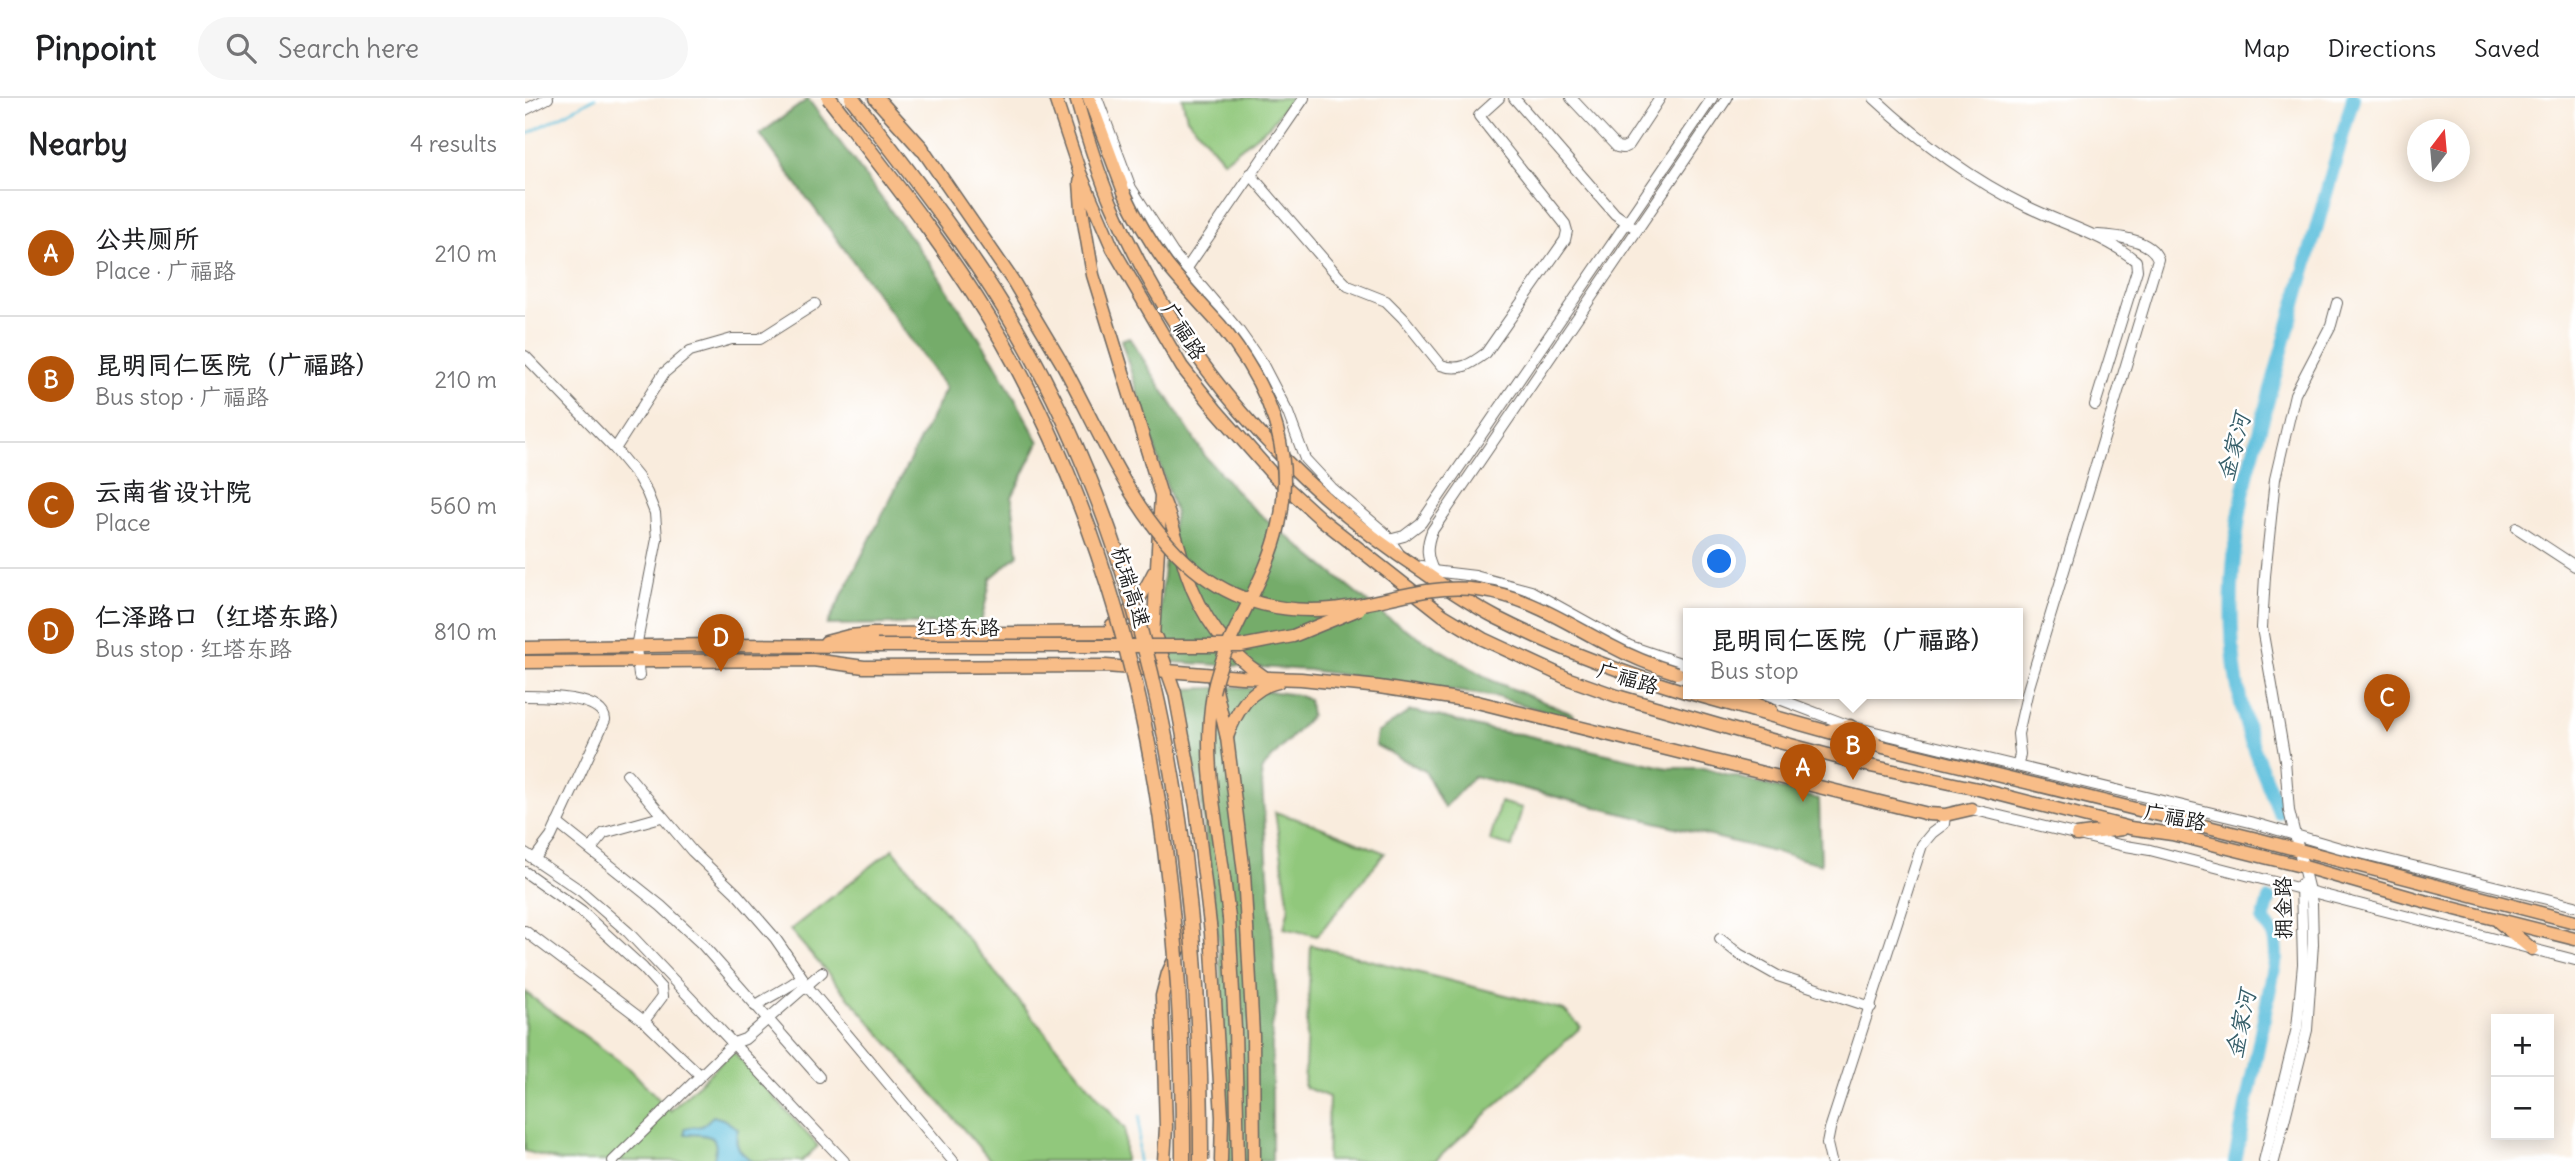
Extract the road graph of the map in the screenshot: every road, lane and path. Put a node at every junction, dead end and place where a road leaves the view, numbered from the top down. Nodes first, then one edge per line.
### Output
1 (548, 98) edge
2 (829, 98) edge
3 (852, 98) edge
4 (876, 98) edge
5 (1055, 98) edge
6 (1076, 98) edge
7 (1089, 98) edge
8 (1097, 98) edge
9 (1304, 98) edge
10 (1499, 98) edge
11 (1514, 98) edge
12 (1571, 98) edge
13 (1660, 98) edge
14 (1712, 98) edge
15 (1727, 98) edge
16 (1874, 98) edge
17 (525, 110) edge
18 (922, 149) joint
19 (1080, 173) junction
20 (1250, 174) junction
21 (1631, 226) junction
22 (2098, 235) junction
23 (1187, 268) junction
24 (1590, 277) junction
25 (1600, 283) junction
26 (2337, 303) dead end
27 (815, 304) dead end
28 (525, 356) edge
29 (2095, 405) dead end
30 (1483, 433) junction
31 (1494, 440) junction
32 (615, 449) junction
33 (1161, 495) junction
34 (2517, 528) dead end
35 (1384, 540) junction
36 (1403, 559) junction
37 (1157, 565) junction
38 (2575, 566) edge
39 (1433, 571) junction
40 (1448, 588) junction
41 (1383, 600) junction
42 (1154, 631) junction
43 (1090, 633) junction
44 (819, 645) junction
45 (636, 647) junction
46 (525, 648) edge
47 (525, 662) edge
48 (637, 662) junction
49 (1150, 670) junction
50 (1167, 671) junction
51 (1683, 671) edge
52 (1683, 671) edge
53 (1213, 675) junction
54 (639, 676) dead end
55 (1265, 678) junction
56 (1291, 679) junction
57 (1683, 691) edge
58 (525, 696) edge
59 (1709, 699) edge
60 (1744, 699) edge
61 (1779, 699) edge
62 (1850, 726) junction
63 (1824, 731) junction
64 (1227, 738) junction
65 (1883, 747) junction
66 (2018, 764) junction
67 (627, 774) dead end
68 (1971, 809) joint
69 (1945, 815) junction
70 (661, 817) junction
71 (557, 823) junction
72 (2130, 828) junction
73 (2295, 834) junction
74 (2077, 835) junction
75 (591, 849) junction
76 (2298, 850) junction
77 (525, 853) edge
78 (535, 858) junction
79 (2301, 866) junction
80 (525, 872) edge
81 (1244, 873) junction
82 (2305, 890) junction
83 (2575, 906) edge
84 (2496, 920) junction
85 (2575, 922) edge
86 (525, 931) edge
87 (1187, 932) junction
88 (1211, 933) junction
89 (1720, 939) dead end
90 (2575, 939) edge
91 (2532, 948) junction
92 (2575, 960) edge
93 (822, 972) dead end
94 (806, 985) junction
95 (755, 1006) junction
96 (1871, 1007) junction
97 (767, 1020) junction
98 (644, 1021) junction
99 (734, 1043) junction
100 (700, 1075) junction
101 (819, 1077) dead end
102 (839, 1158) edge
103 (613, 1161) edge
104 (953, 1161) edge
105 (1164, 1161) edge
106 (1182, 1161) edge
107 (1192, 1161) edge
108 (1201, 1161) edge
109 (1221, 1161) edge
110 (1238, 1161) edge
111 (1254, 1161) edge
112 (1831, 1161) edge
113 (2264, 1161) edge
114 (2274, 1161) edge

1 - 17 street
2 - 106 highway, 杭瑞高速, bridge
3 - 108 highway, 杭瑞高速, bridge
4 - 18 highway
5 - 19 main road, 广福路
6 - 35 main road, 广福路
7 - 110 main road, bridge
8 - 23 street
9 - 20 street
10 - 20 street
11 - 21 street
12 - 13 street
14 - 21 street
15 - 21 street
16 - 22 street
18 - 41 main road, bridge
19 - 33 main road
19 - 72 main road, 广福路
20 - 23 street
21 - 24 street
21 - 25 street
22 - 29 street
22 - 66 street
23 - 35 street
24 - 25 street
24 - 30 street
25 - 31 street
26 - 73 street, 拥金路
27 - 32 street
28 - 32 street
30 - 31 street
30 - 35 street
31 - 39 street
32 - 45 street
33 - 37 main road
33 - 55 main road
34 - 38 street
35 - 36 main road, 广福路
36 - 39 street
36 - 40 main road, 广福路
37 - 42 main road
37 - 43 main road
39 - 40 street
39 - 52 street
40 - 57 main road, 广福路
41 - 44 main road, 红塔东路, bridge
41 - 51 main road, bridge
42 - 43 main road
42 - 49 main road
42 - 50 main road
43 - 44 main road
44 - 45 main road, 红塔东路
45 - 46 main road, 红塔东路
45 - 48 street
47 - 48 main road, 红塔东路
48 - 49 main road, 红塔东路
48 - 54 street
49 - 50 main road, 红塔东路
49 - 87 main road
50 - 53 main road, 红塔东路
50 - 88 main road
53 - 55 main road, 红塔东路
53 - 64 main road
55 - 56 main road, 红塔东路
56 - 64 main road
56 - 69 main road, 红塔东路
58 - 71 street
59 - 63 main road, 广福路
60 - 63 main road
61 - 62 street
62 - 63 main road
62 - 65 main road
62 - 66 street
63 - 65 main road, 广福路
64 - 81 main road
65 - 76 main road, 广福路
66 - 73 street
67 - 70 street
68 - 69 main road
68 - 74 street
69 - 96 street
70 - 75 street
70 - 95 street
71 - 75 street
71 - 78 street
72 - 74 main road
72 - 79 main road, 广福路
73 - 76 street, 拥金路
73 - 83 street
74 - 82 street
75 - 95 street
76 - 79 street, 拥金路
76 - 85 main road, 广福路
77 - 78 street
78 - 99 street
79 - 82 street, 拥金路
79 - 84 main road, 广福路
80 - 98 street
81 - 88 main road
81 - 111 main road
82 - 91 street
82 - 113 street, 拥金路
82 - 114 street, 拥金路
84 - 90 main road, 广福路
84 - 91 main road
86 - 98 street
87 - 105 main road
87 - 107 main road
88 - 109 main road
89 - 96 street
91 - 92 street
93 - 94 street
94 - 97 street
94 - 104 street
95 - 97 street
96 - 112 street
97 - 99 street
97 - 101 street
98 - 100 street
99 - 100 street
99 - 102 street
100 - 103 street

